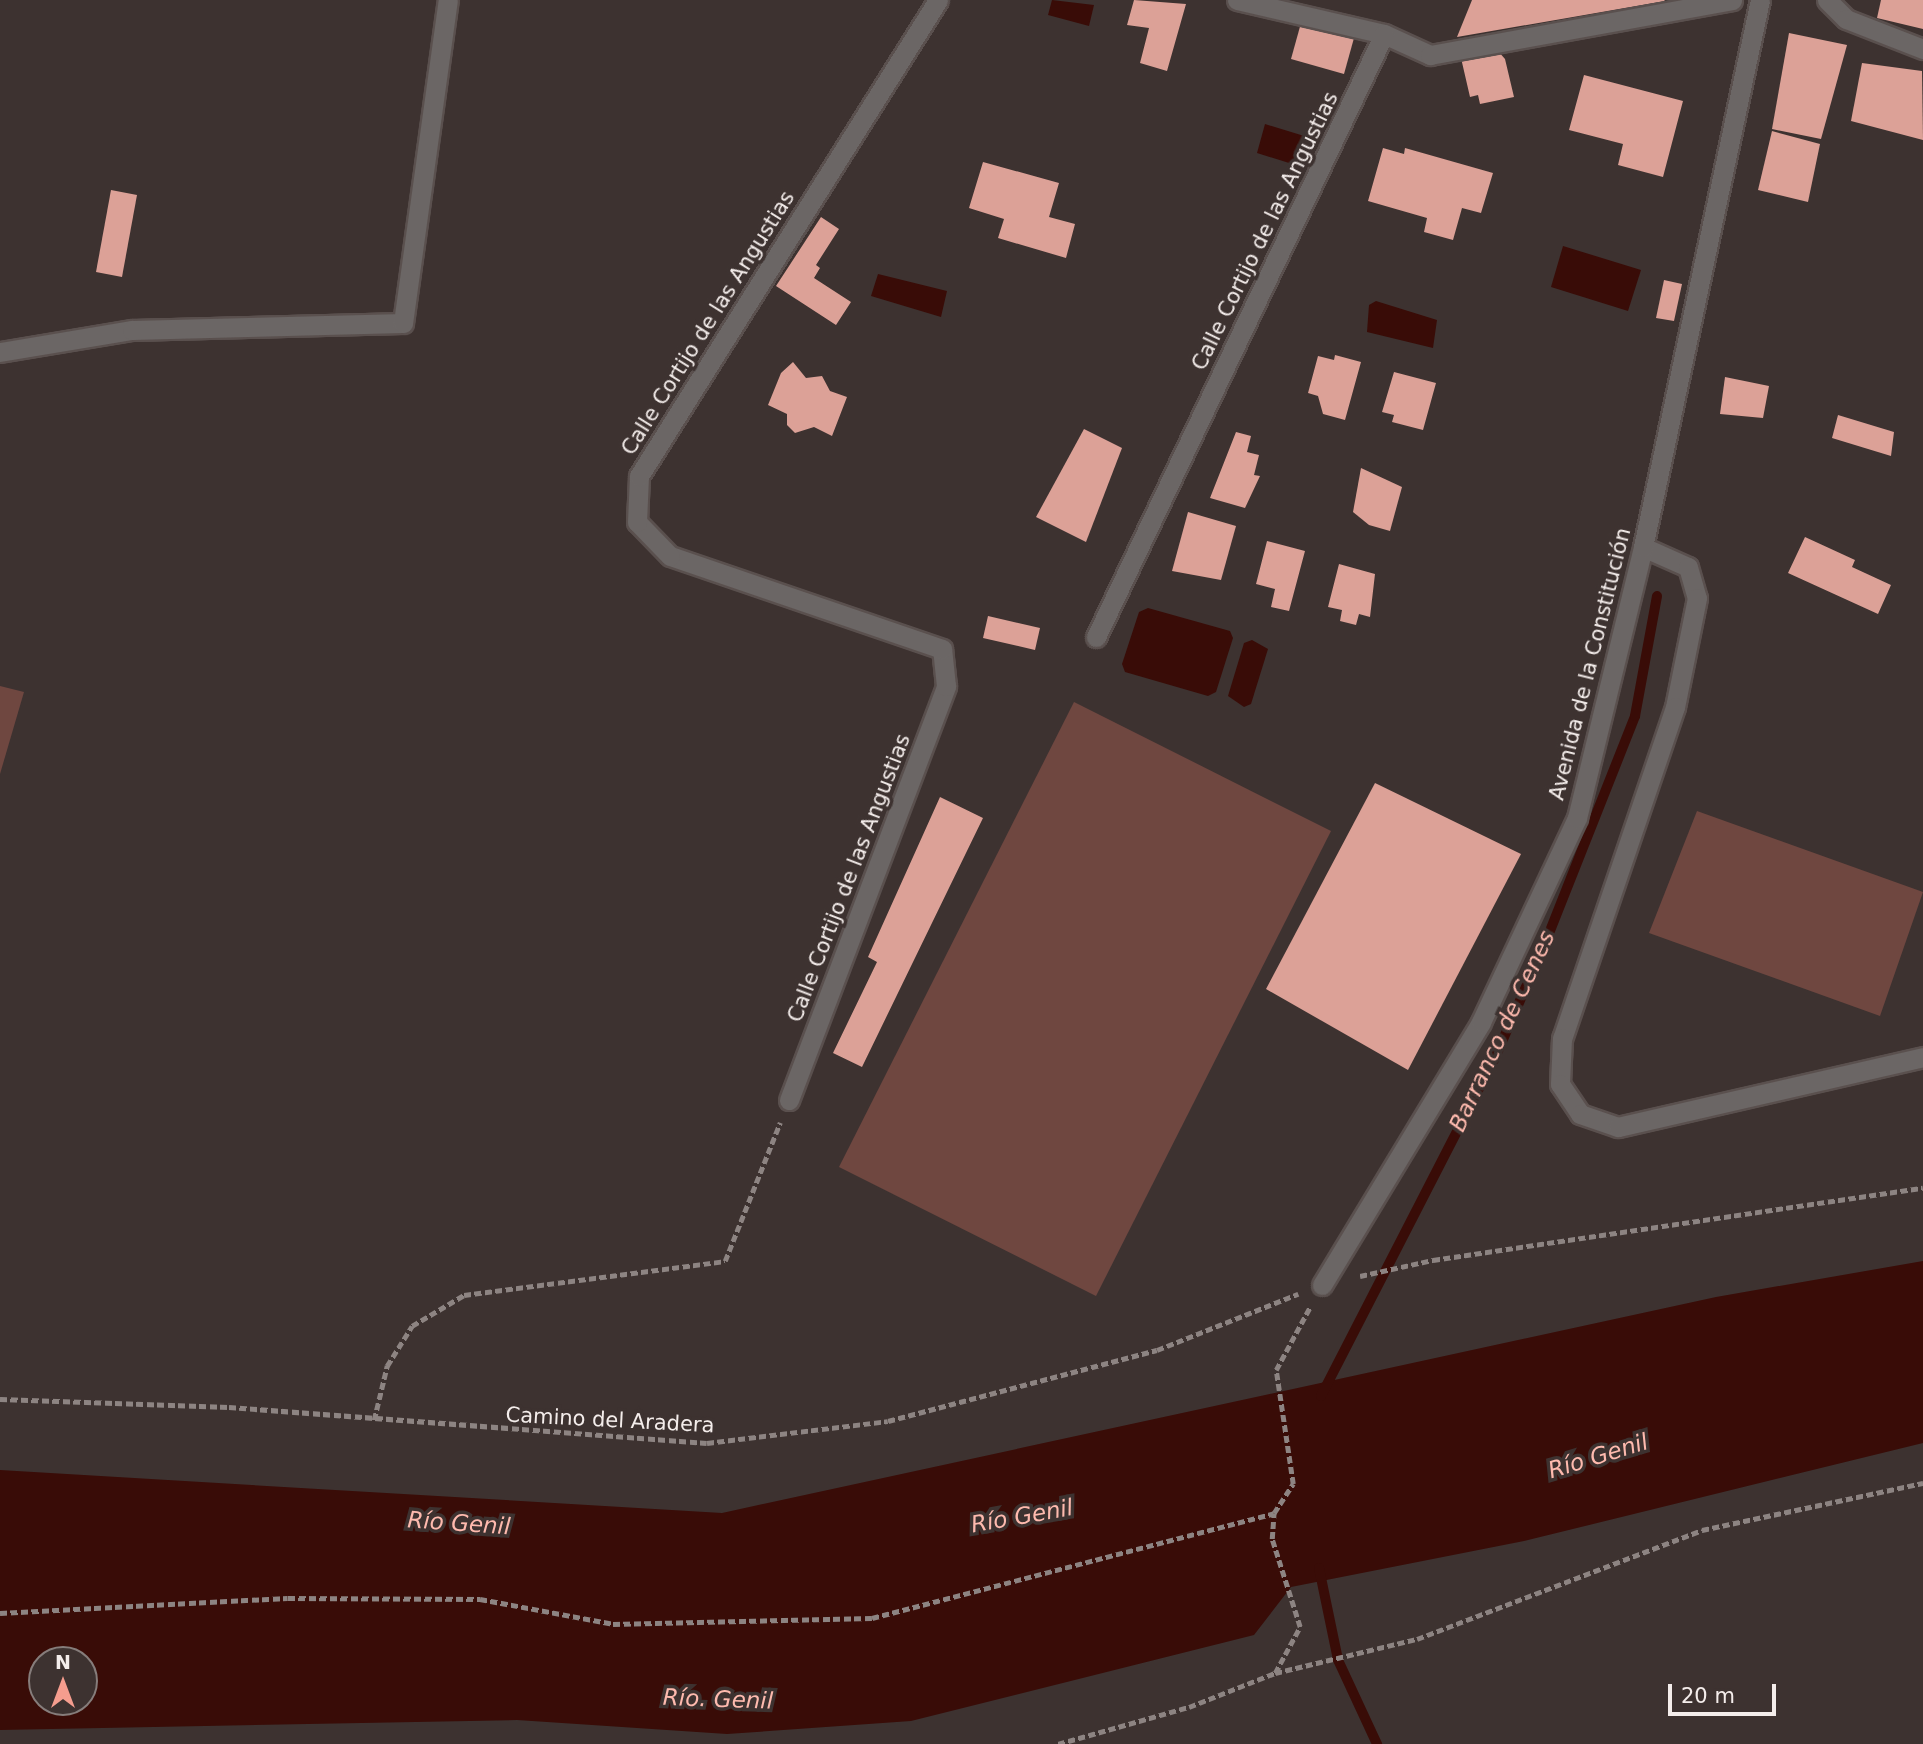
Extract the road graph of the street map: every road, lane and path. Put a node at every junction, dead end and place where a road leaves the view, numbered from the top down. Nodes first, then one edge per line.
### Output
1 (448, 0) edge
2 (938, 0) edge
3 (1237, 0) edge
4 (1732, 0) edge
5 (1760, 0) edge
6 (1827, 0) edge
7 (1384, 34) junction
8 (1923, 49) edge
9 (0, 352) edge
10 (1643, 547) junction
11 (1096, 637) dead end
12 (1923, 1057) edge
13 (789, 1100) joint
14 (1923, 1188) edge
15 (1322, 1285) junction
16 (0, 1399) edge
17 (374, 1420) junction
18 (1923, 1483) edge
19 (1274, 1513) junction
20 (0, 1613) edge
21 (1275, 1673) junction
22 (1058, 1744) edge

1 - 9 street
2 - 13 street, Calle Cortijo de las Angustias
3 - 7 street
4 - 7 street
5 - 10 street, Avenida de la Constitución
6 - 8 street
7 - 11 street, Calle Cortijo de las Angustias
10 - 12 street
10 - 15 street, Avenida de la Constitución
13 - 17 path
14 - 15 path, Camino del Aradera
15 - 17 path, Camino del Aradera
15 - 19 path
16 - 17 path, Camino del Aradera
18 - 21 path
19 - 20 path
19 - 21 path
21 - 22 path

